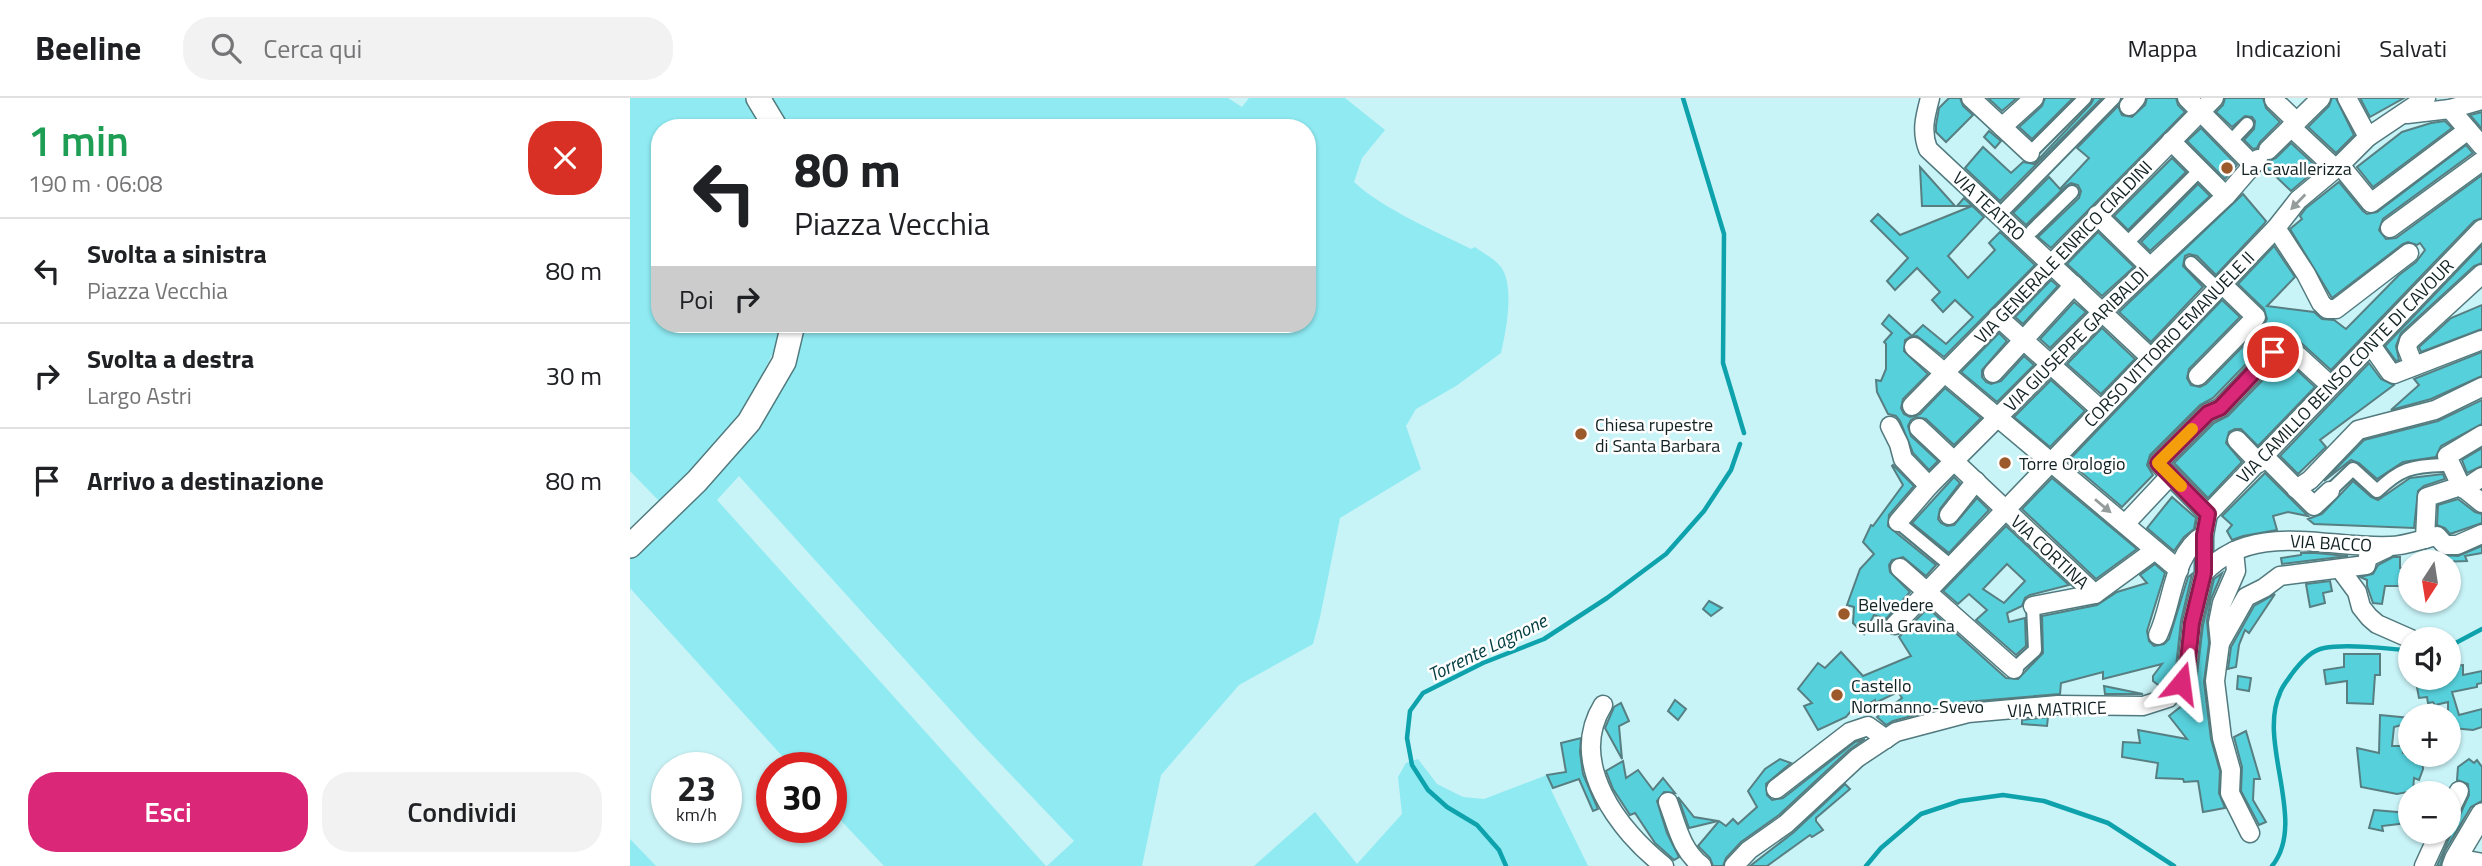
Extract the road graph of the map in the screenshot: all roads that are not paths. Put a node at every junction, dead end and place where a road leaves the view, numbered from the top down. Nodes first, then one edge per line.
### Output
1 (758, 98) edge
2 (1930, 98) edge
3 (1971, 98) edge
4 (2034, 98) edge
5 (2085, 98) edge
6 (2187, 98) edge
7 (2214, 98) edge
8 (2321, 98) edge
9 (2347, 98) edge
10 (2426, 98) edge
11 (2275, 99) edge
12 (2482, 100) edge
13 (2126, 101) edge
14 (1991, 104) edge
15 (2450, 109) junction
16 (2200, 112) junction
17 (2403, 114) junction
18 (771, 119) edge
19 (2247, 124) dead end
20 (2294, 124) junction
21 (2002, 127) junction
22 (2468, 130) junction
23 (2368, 136) junction
24 (2171, 141) junction
25 (2230, 142) junction
26 (2482, 146) edge
27 (2030, 153) joint
28 (2260, 158) junction
29 (2482, 161) edge
30 (2338, 167) junction
31 (2200, 170) junction
32 (2072, 192) dead end
33 (2226, 196) junction
34 (1999, 215) junction
35 (2097, 215) junction
36 (2276, 228) junction
37 (2390, 228) dead end
38 (2482, 229) edge
39 (2032, 231) dead end
40 (2126, 244) junction
41 (2409, 253) dead end
42 (2050, 263) junction
43 (2191, 263) dead end
44 (2150, 267) junction
45 (2482, 274) edge
46 (2074, 285) junction
47 (2220, 286) junction
48 (2102, 312) junction
49 (1998, 317) junction
50 (791, 333) edge
51 (2024, 340) junction
52 (2482, 340) edge
53 (2371, 345) junction
54 (1914, 347) dead end
55 (2150, 357) junction
56 (2051, 365) junction
57 (2414, 366) junction
58 (1944, 373) junction
59 (1993, 373) dead end
60 (2199, 376) dead end
61 (2331, 386) junction
62 (2482, 387) edge
63 (1912, 407) dead end
64 (2101, 410) junction
65 (1997, 418) junction
66 (1890, 426) dead end
67 (1919, 428) dead end
68 (2482, 435) edge
69 (2237, 440) dead end
70 (2261, 459) junction
71 (1954, 461) junction
72 (2445, 461) junction
73 (2052, 463) junction
74 (2164, 469) junction
75 (2482, 477) edge
76 (1976, 481) junction
77 (1929, 486) junction
78 (2462, 487) junction
79 (2296, 489) junction
80 (2330, 491) joint
81 (2482, 503) edge
82 (2005, 510) junction
83 (1949, 515) dead end
84 (1898, 523) joint
85 (2125, 524) junction
86 (2206, 526) junction
87 (2482, 534) edge
88 (2425, 539) junction
89 (630, 546) edge
90 (2391, 547) junction
91 (2155, 550) junction
92 (2234, 551) junction
93 (1951, 566) junction
94 (1900, 568) dead end
95 (2340, 569) junction
96 (2179, 570) junction
97 (2204, 573) junction
98 (1926, 593) junction
99 (2095, 594) junction
100 (2034, 606) joint
101 (1895, 625) dead end
102 (2398, 633) edge
103 (2158, 635) dead end
104 (2220, 643) junction
105 (2014, 670) joint
106 (1603, 705) dead end
107 (1886, 738) junction
108 (1776, 789) dead end
109 (1668, 802) dead end
110 (2482, 814) edge
111 (2250, 833) dead end
112 (2434, 844) edge
113 (1696, 862) edge
114 (2455, 862) edge
115 (2482, 863) edge
116 (1664, 866) edge
117 (1671, 866) edge
118 (1734, 866) edge
119 (2424, 866) edge

1 - 18 main road
2 - 34 street, VIA TEATRO
3 - 14 street
4 - 21 street
5 - 27 street
6 - 16 street
7 - 16 street, VIA GENERALE ENRICO CIALDINI
8 - 20 street, VIA GIUSEPPE GARIBALDI
9 - 23 street
10 - 17 street, CORSO VITTORIO EMANUELE II
11 - 20 street
12 - 15 street
13 - 34 street
14 - 21 street
15 - 17 street
15 - 22 street
16 - 24 street, VIA GENERALE ENRICO CIALDINI
16 - 25 street
17 - 23 street, CORSO VITTORIO EMANUELE II
19 - 25 street
20 - 28 street, VIA GIUSEPPE GARIBALDI
20 - 30 street
21 - 27 street
22 - 26 street
22 - 30 street
23 - 30 street, CORSO VITTORIO EMANUELE II
24 - 31 street
24 - 35 street, VIA GENERALE ENRICO CIALDINI
25 - 28 street
28 - 33 street, VIA GIUSEPPE GARIBALDI
29 - 37 street
30 -> 36 street, CORSO VITTORIO EMANUELE II
31 - 33 street
31 - 40 street
32 - 39 street
33 - 44 street, VIA GIUSEPPE GARIBALDI
34 - 42 street, VIA TEATRO
35 - 40 street
35 - 42 street, VIA GENERALE ENRICO CIALDINI
36 - 41 street
36 - 47 street, CORSO VITTORIO EMANUELE II
38 - 53 street, VIA CAMILLO BENSO CONTE DI CAVOUR
40 - 44 street
42 - 46 street, VIA TEATRO
42 - 49 street, VIA GENERALE ENRICO CIALDINI
43 - 47 street
44 - 48 street, VIA GIUSEPPE GARIBALDI
45 - 57 street
46 - 48 street, VIA TEATRO
46 - 51 street
47 - 55 street, CORSO VITTORIO EMANUELE II
47 - 60 street
48 - 55 street, VIA TEATRO
48 - 56 street, VIA GIUSEPPE GARIBALDI
49 - 51 street
49 - 58 street, VIA GENERALE ENRICO CIALDINI
50 - 89 main road
51 - 56 street
51 - 59 street
52 - 57 street
53 - 57 street
53 - 61 street, VIA CAMILLO BENSO CONTE DI CAVOUR
54 - 58 street
55 - 64 street, CORSO VITTORIO EMANUELE II
56 - 64 street
56 - 65 street, VIA GIUSEPPE GARIBALDI
58 - 63 street, VIA GENERALE ENRICO CIALDINI
58 - 65 street
61 - 70 street, VIA CAMILLO BENSO CONTE DI CAVOUR
61 - 74 street
62 - 79 street
64 - 73 street, CORSO VITTORIO EMANUELE II
65 - 71 street, VIA GIUSEPPE GARIBALDI
65 - 73 street
66 - 77 street
67 - 71 street, VIA CORTINA
68 - 72 street
69 - 70 street
70 - 79 street
70 - 86 street, VIA CAMILLO BENSO CONTE DI CAVOUR
71 - 76 street, VIA CORTINA
71 - 77 street, VIA GIUSEPPE GARIBALDI
72 - 78 street
72 - 80 street
73 - 82 street, CORSO VITTORIO EMANUELE II
73 -> 85 street
74 - 85 street
74 - 86 street
75 - 78 street
76 - 82 street, VIA CORTINA
76 - 83 street
77 - 84 street, VIA GIUSEPPE GARIBALDI
78 - 81 street
78 - 88 street
79 - 80 street
82 - 93 street, CORSO VITTORIO EMANUELE II
82 - 99 street, VIA CORTINA
84 - 93 street
85 - 91 street
86 - 96 street, VIA CAMILLO BENSO CONTE DI CAVOUR
86 - 97 street, VIA MATRICE
87 - 88 street
88 - 90 street, VIA BACCO
90 - 92 street, VIA BACCO
90 - 95 street
91 - 96 street
91 - 99 street
92 - 97 street, VIA BACCO
92 - 104 street
93 - 98 street, CORSO VITTORIO EMANUELE II
94 - 98 street
95 - 102 street
95 - 104 street
96 - 103 street, VIA CAMILLO BENSO CONTE DI CAVOUR
97 - 107 street, VIA MATRICE
98 - 101 street, CORSO VITTORIO EMANUELE II
98 - 105 street
99 - 100 street
100 - 105 street
104 - 111 street
106 - 116 street
107 - 108 street
107 - 118 street, VIA MATRICE
109 - 113 street
110 - 114 street
112 - 119 street
113 - 117 street
114 - 115 street

